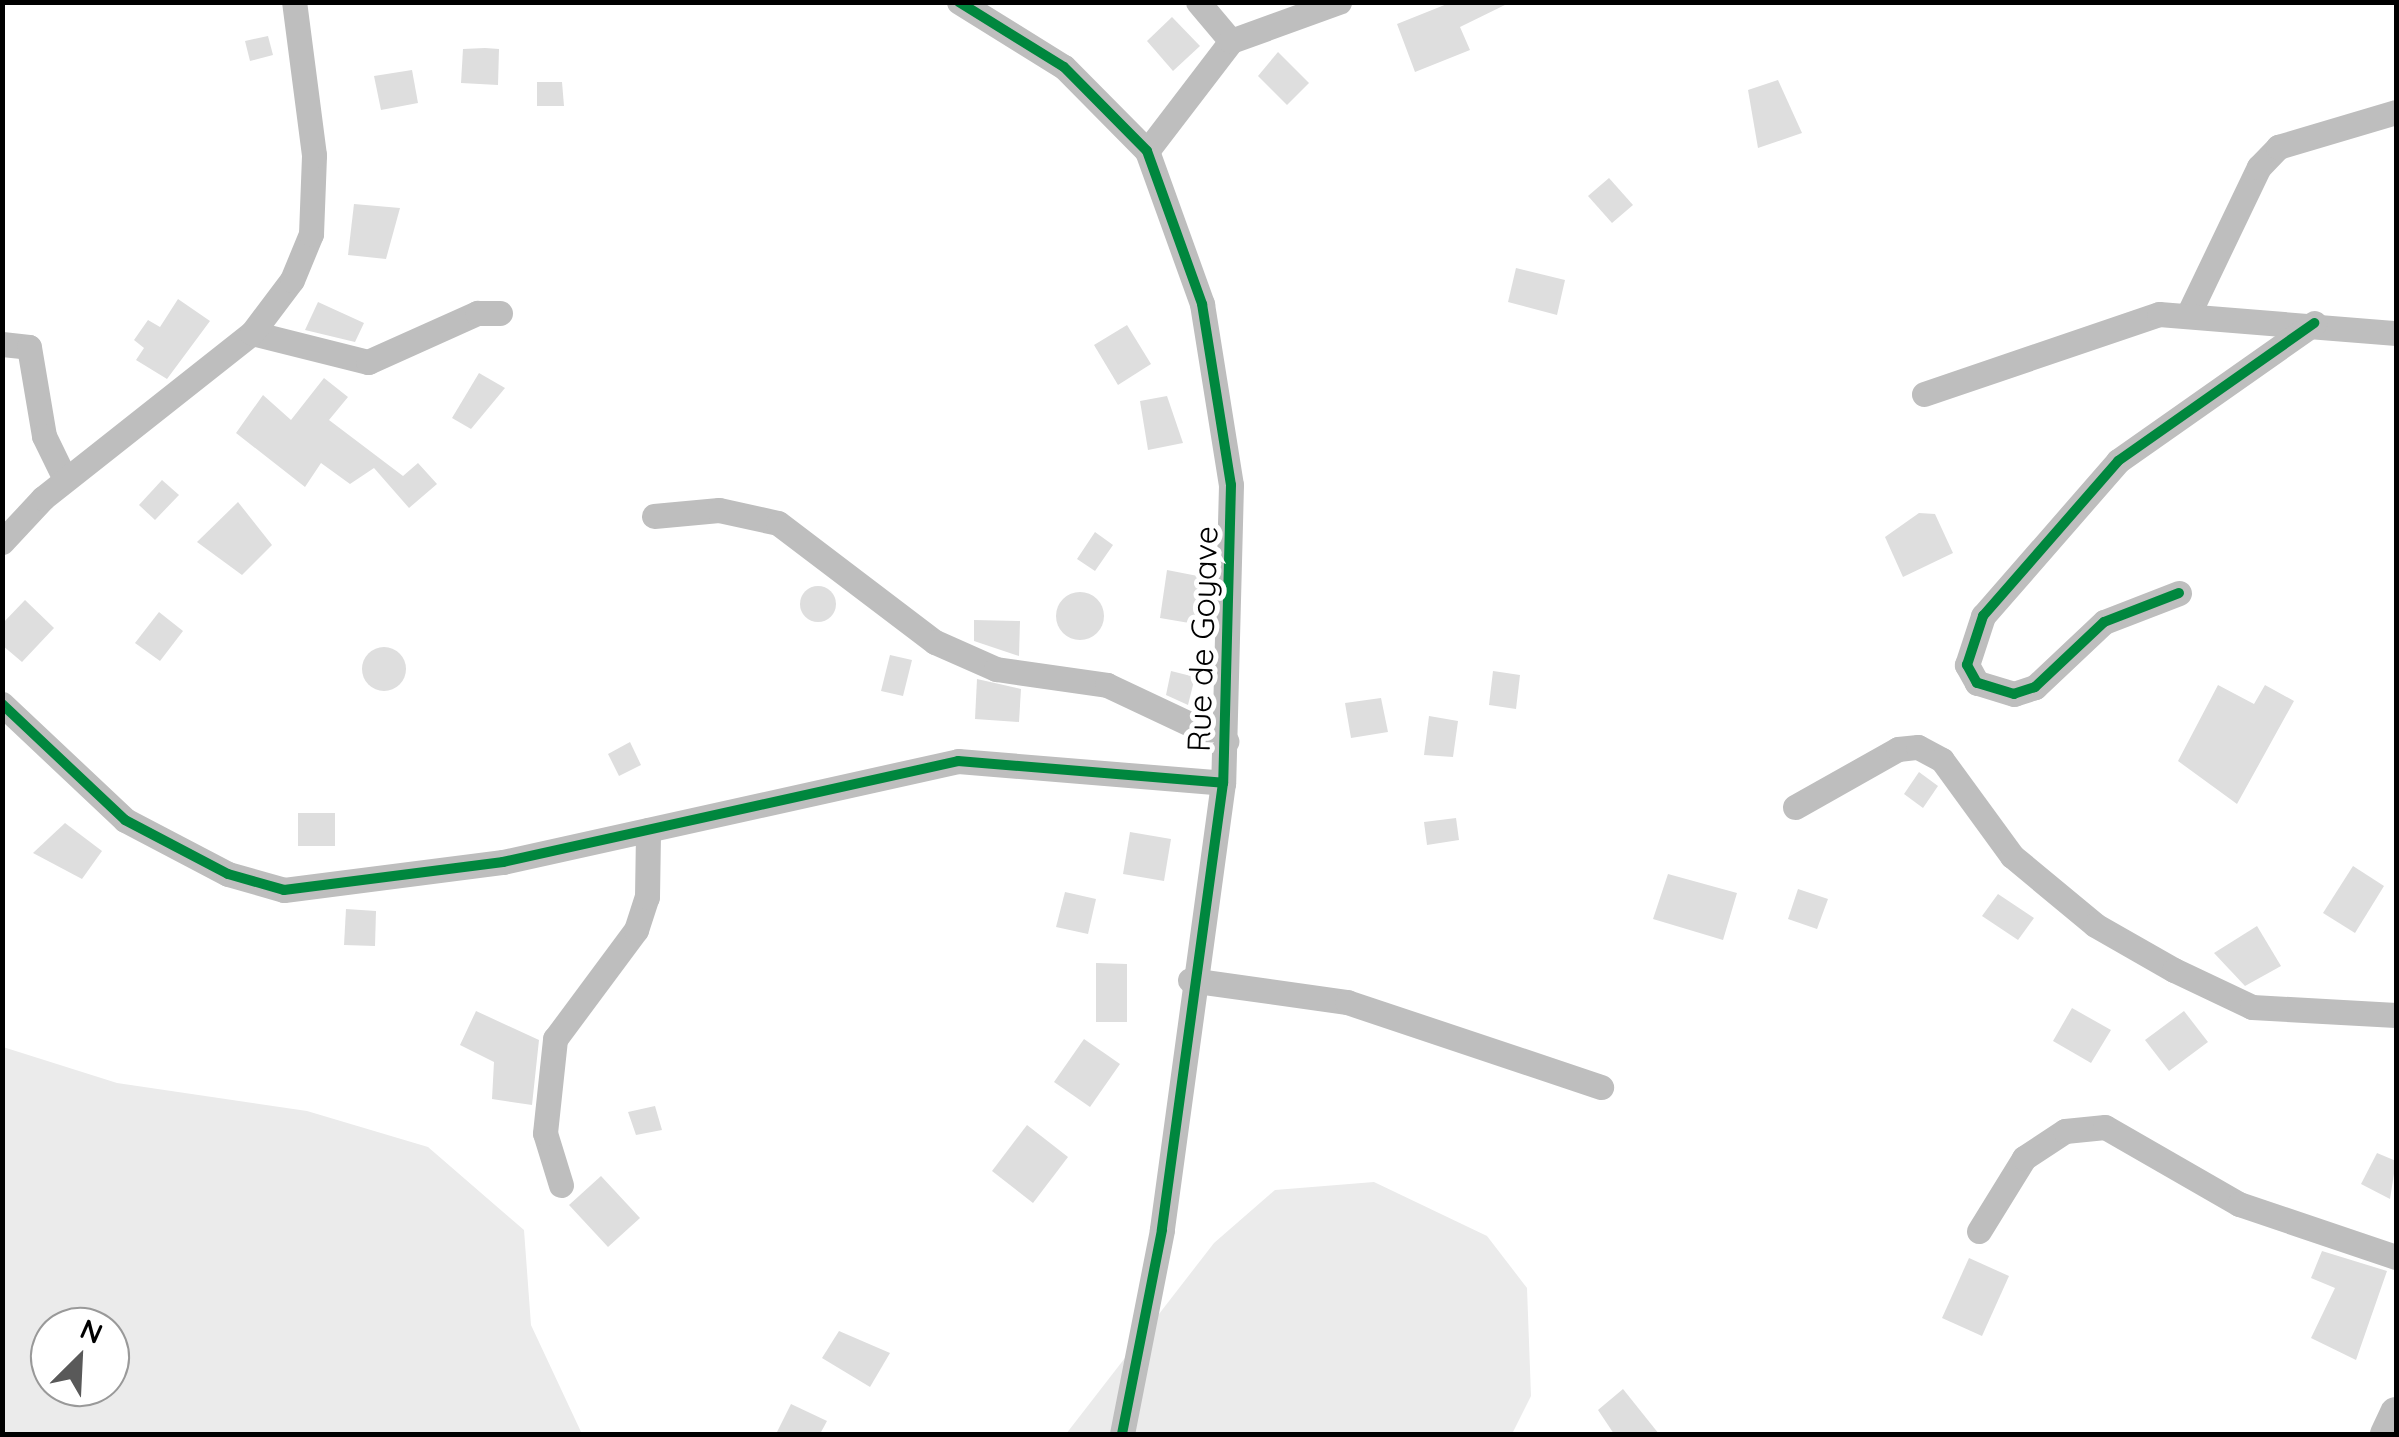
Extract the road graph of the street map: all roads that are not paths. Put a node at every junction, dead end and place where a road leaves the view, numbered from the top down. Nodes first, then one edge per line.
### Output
1 (294, 2) edge
2 (959, 2) edge
3 (1198, 2) edge
4 (1339, 2) edge
5 (1231, 41) junction
6 (2396, 112) edge
7 (1147, 151) junction
8 (500, 313) dead end
9 (2188, 316) junction
10 (2314, 323) junction
11 (252, 333) junction
12 (2396, 333) edge
13 (2, 344) edge
14 (1924, 394) dead end
15 (65, 479) junction
16 (654, 516) dead end
17 (2, 542) edge
18 (2179, 593) dead end
19 (2, 704) edge
20 (1226, 741) junction
21 (1223, 783) junction
22 (1795, 807) dead end
23 (648, 830) junction
24 (1190, 980) junction
25 (2396, 1015) edge
26 (1600, 1087) dead end
27 (561, 1185) dead end
28 (1979, 1230) dead end
29 (2396, 1257) edge
30 (2396, 1413) edge
31 (1122, 1434) edge
32 (2386, 1434) edge

1 - 11 street
2 - 7 street, Rue de Goyave
3 - 5 street
4 - 5 street
5 - 7 street
6 - 9 street
7 - 20 street, Rue de Goyave
8 - 11 street
9 - 10 street
9 - 14 street
10 - 12 street
10 - 18 street
11 - 15 street
13 - 15 street
15 - 17 street
16 - 20 street
19 - 23 street
20 - 21 street, Rue de Goyave
21 - 23 street
21 - 24 street, Rue de Goyave
22 - 25 street
23 - 27 street
24 - 26 street
24 - 31 street, Rue de Goyave
28 - 29 street
30 - 32 main road

